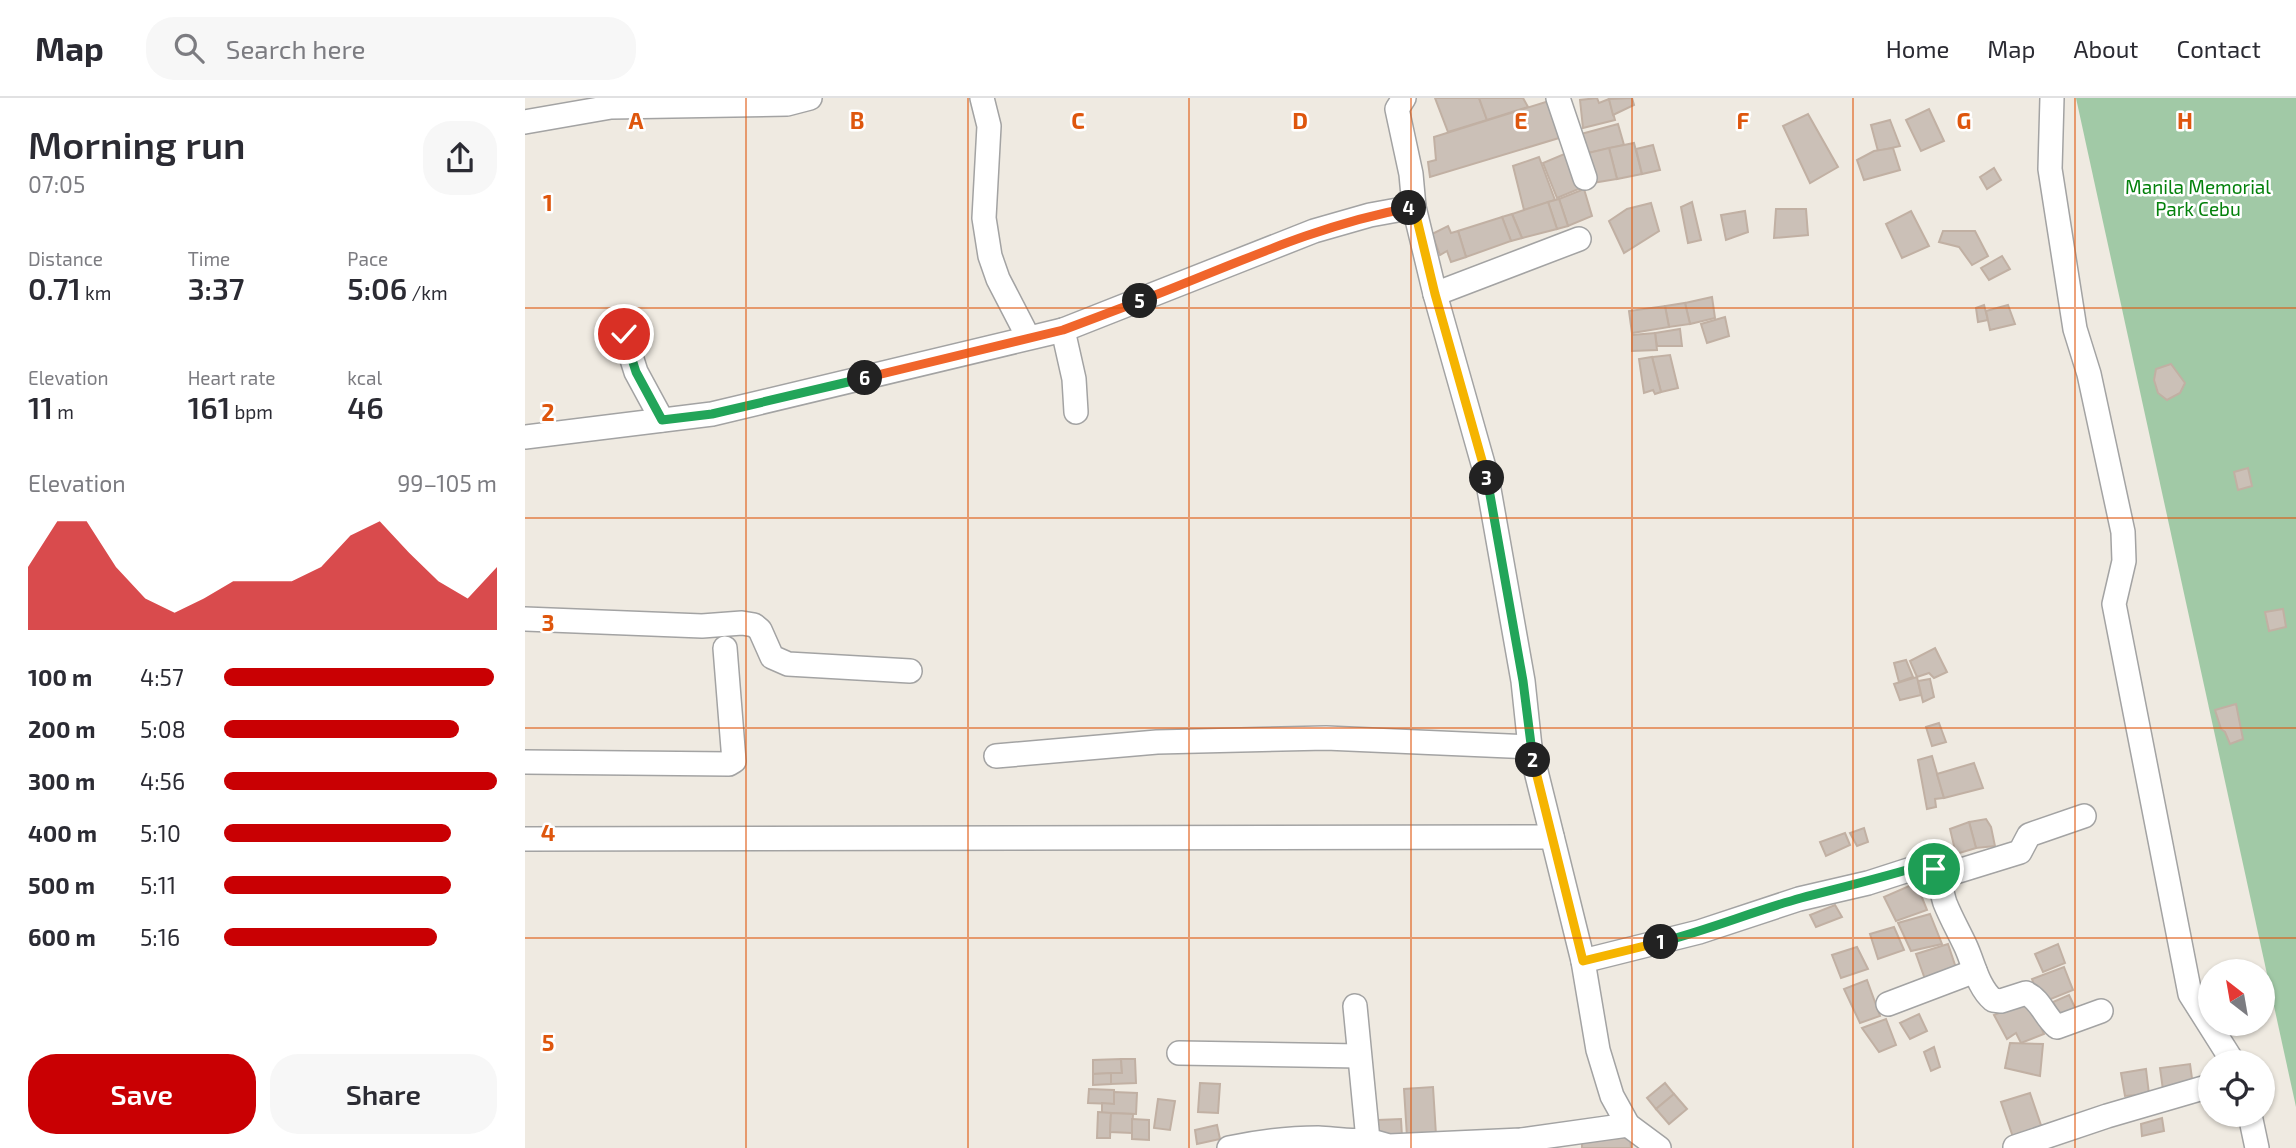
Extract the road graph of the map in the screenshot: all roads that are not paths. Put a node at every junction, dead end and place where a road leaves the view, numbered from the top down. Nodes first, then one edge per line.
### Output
1 (810, 98) edge
2 (982, 98) edge
3 (1558, 98) edge
4 (2052, 98) edge
5 (1398, 102) edge
6 (525, 122) edge
7 (1585, 178) dead end
8 (1414, 207) junction
9 (1579, 239) dead end
10 (1435, 294) junction
11 (1063, 330) junction
12 (624, 334) dead end
13 (1028, 337) junction
14 (1076, 412) dead end
15 (662, 420) junction
16 (525, 437) edge
17 (525, 618) edge
18 (725, 648) dead end
19 (909, 671) dead end
20 (1530, 747) junction
21 (996, 756) dead end
22 (525, 762) edge
23 (2084, 816) dead end
24 (1552, 837) junction
25 (525, 839) edge
26 (1938, 877) junction
27 (1583, 961) junction
28 (1975, 971) junction
29 (1888, 1004) dead end
30 (1355, 1006) dead end
31 (2101, 1011) dead end
32 (2225, 1050) edge
33 (1179, 1053) dead end
34 (1359, 1056) junction
35 (2198, 1090) edge
36 (1628, 1125) junction
37 (2253, 1127) edge
38 (1369, 1140) junction
39 (2015, 1147) edge
40 (1229, 1148) edge
41 (1659, 1148) edge
42 (2257, 1148) edge

1 - 6 street
2 - 13 street
3 - 7 street
4 - 32 street
5 - 8 street
8 - 10 street
8 - 11 street
9 - 10 street
10 - 20 street
11 - 13 street
11 - 14 street
12 - 15 street
13 - 15 street
15 - 16 street
17 - 19 street
18 - 22 street
20 - 21 street
20 - 24 street
23 - 26 street
24 - 25 street
24 - 27 street
26 - 27 street
26 - 28 street
27 - 36 street
28 - 29 street
28 - 31 street
30 - 34 street
33 - 34 street
34 - 38 street
35 - 39 street
36 - 38 street
36 - 41 street
37 - 42 street
38 - 40 street

